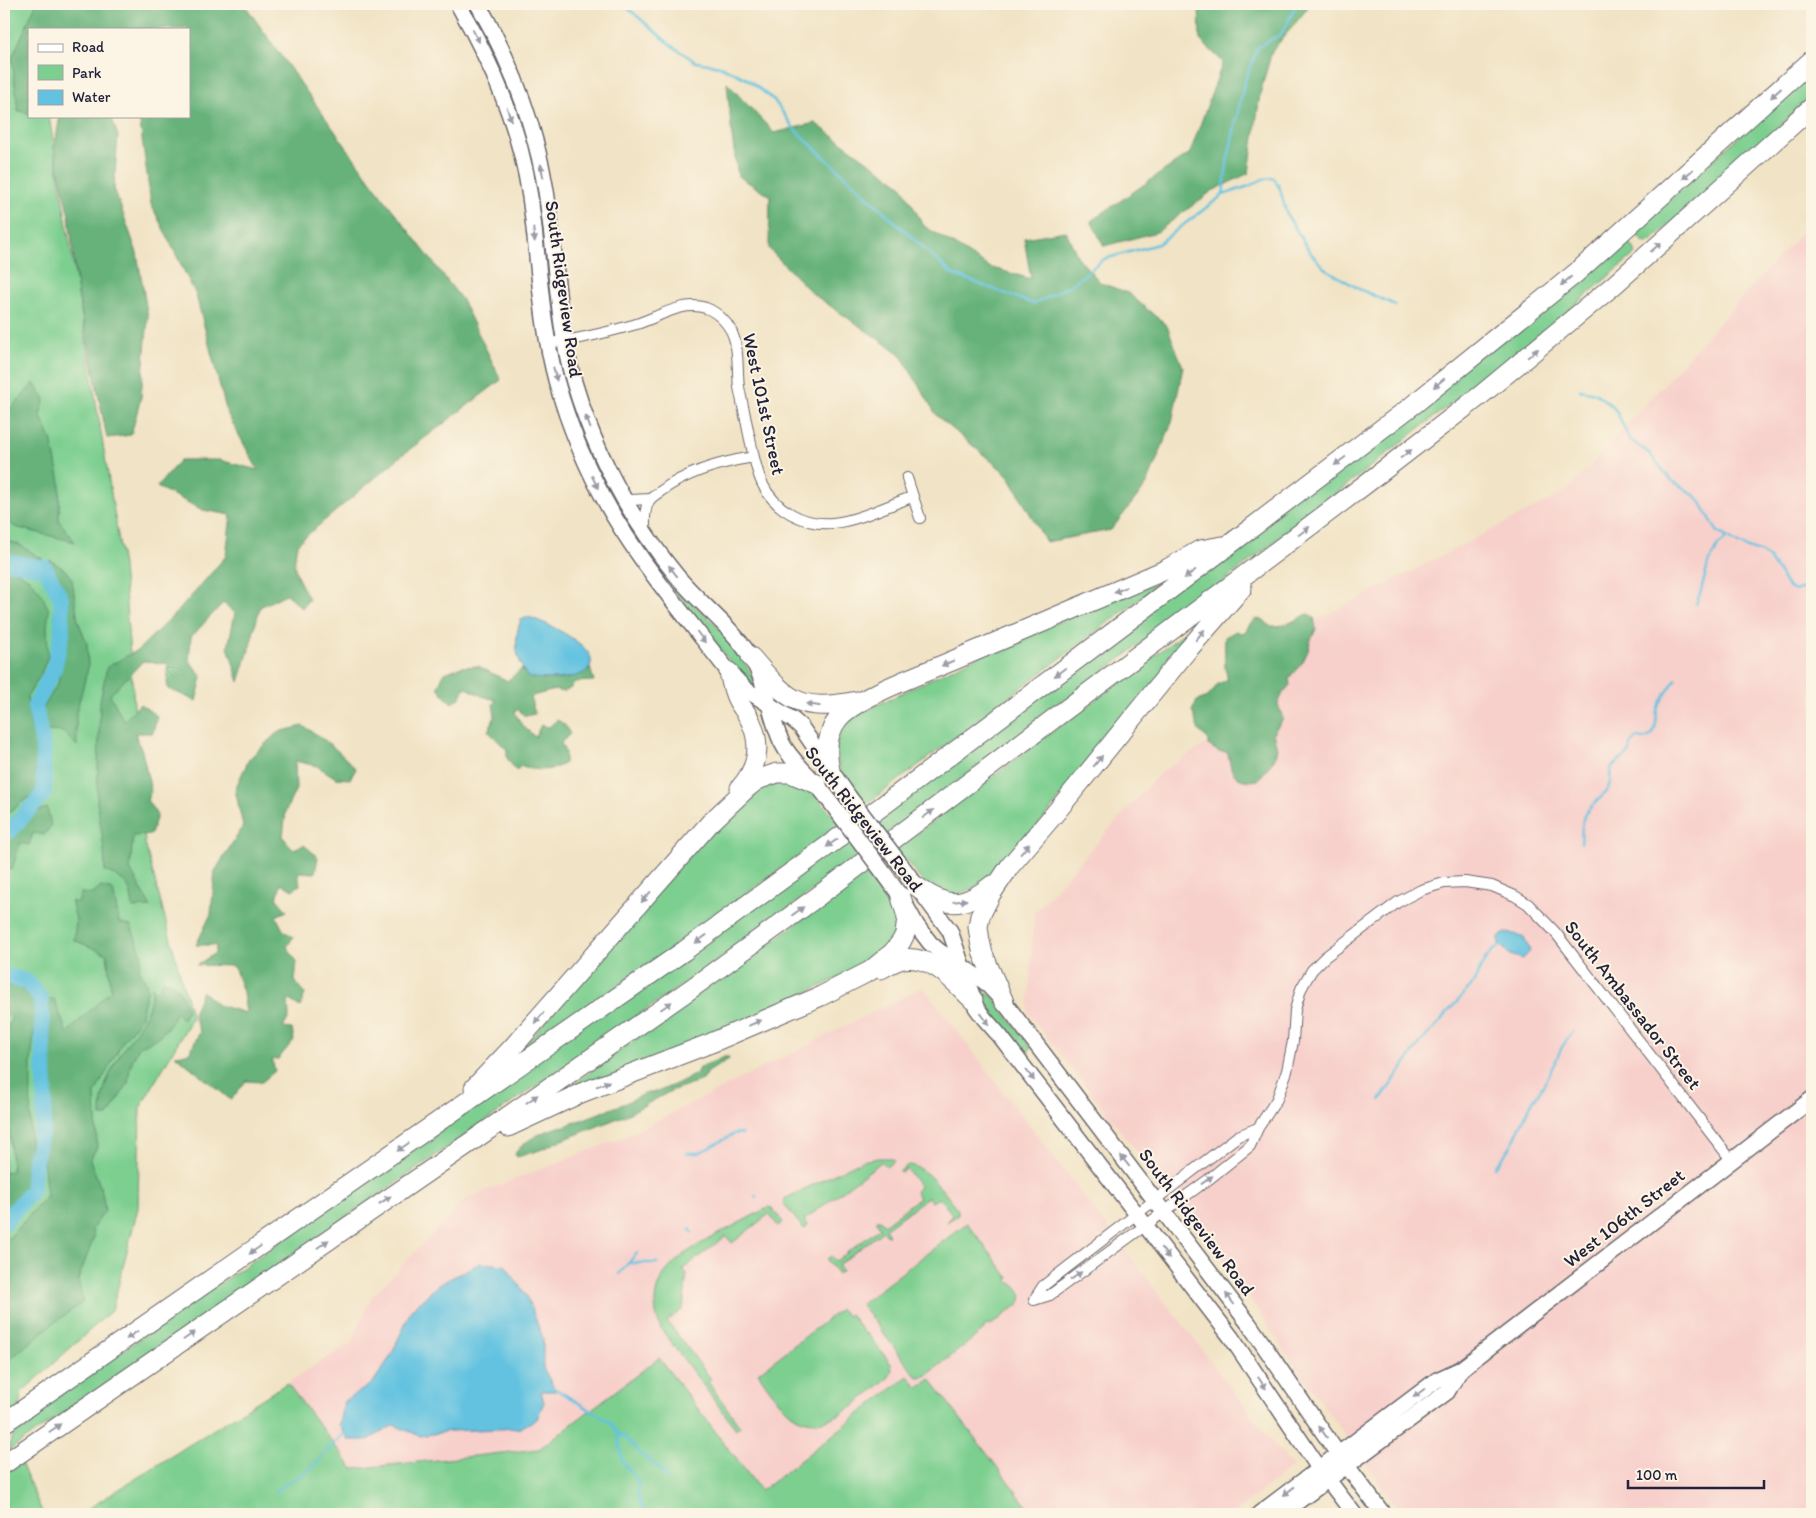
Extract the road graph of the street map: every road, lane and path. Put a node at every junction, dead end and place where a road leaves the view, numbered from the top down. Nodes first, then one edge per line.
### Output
1 (458, 4) edge
2 (478, 4) edge
3 (1812, 60) edge
4 (508, 62) junction
5 (492, 68) junction
6 (1812, 107) edge
7 (1812, 123) edge
8 (1766, 149) junction
9 (564, 341) junction
10 (548, 343) junction
11 (754, 457) junction
12 (907, 478) dead end
13 (623, 497) junction
14 (912, 497) junction
15 (650, 499) junction
16 (613, 515) junction
17 (635, 517) junction
18 (920, 518) dead end
19 (645, 532) junction
20 (1229, 545) junction
21 (1265, 560) junction
22 (750, 657) junction
23 (729, 672) junction
24 (878, 694) junction
25 (769, 705) junction
26 (830, 770) junction
27 (817, 784) junction
28 (710, 823) junction
29 (1010, 866) junction
30 (909, 891) junction
31 (963, 968) junction
32 (870, 971) junction
33 (973, 1000) junction
34 (1004, 1002) junction
35 (1812, 1099) edge
36 (443, 1120) junction
37 (1258, 1128) junction
38 (478, 1137) junction
39 (1732, 1161) junction
40 (1159, 1205) junction
41 (1140, 1220) junction
42 (7, 1421) edge
43 (9, 1460) edge
44 (1342, 1460) junction
45 (1323, 1474) junction
46 (1259, 1514) edge
47 (1281, 1514) edge
48 (1354, 1514) edge
49 (1383, 1514) edge

1 -> 5 main road, South Ridgeview Road
2 - 4 main road, South Ridgeview Road
3 -> 20 highway
4 - 5 main road
9 -> 4 main road, South Ridgeview Road
5 -> 10 main road, South Ridgeview Road
6 - 8 highway
7 - 8 highway
21 -> 8 highway
9 - 10 street, West 101st Street
9 - 11 street, West 101st Street
13 -> 9 main road, South Ridgeview Road
10 -> 16 main road, South Ridgeview Road
11 - 14 street, West 101st Street
11 - 15 street
12 - 14 street
13 - 15 street
13 - 17 main road, South Ridgeview Road
14 - 18 street
15 - 19 street
16 - 17 main road
16 -> 23 main road, South Ridgeview Road
17 - 19 main road, South Ridgeview Road
22 -> 19 main road, South Ridgeview Road
20 -> 24 highway
20 -> 36 highway
29 -> 21 highway
38 -> 21 highway
24 -> 22 highway
22 - 25 main road, South Ridgeview Road
23 - 25 main road, South Ridgeview Road
23 - 28 highway
24 - 26 highway
25 - 26 main road, South Ridgeview Road
25 - 27 main road, South Ridgeview Road
26 - 30 main road, South Ridgeview Road, bridge
27 - 28 highway
27 - 30 main road, South Ridgeview Road, bridge
28 -> 36 highway
30 -> 29 highway
29 - 34 highway
30 - 31 main road, South Ridgeview Road
30 - 31 main road, South Ridgeview Road
30 - 32 highway
31 - 33 main road, South Ridgeview Road
31 - 34 main road, South Ridgeview Road
32 - 33 highway
38 -> 32 highway
33 -> 41 main road, South Ridgeview Road
40 -> 34 main road, South Ridgeview Road
35 - 39 main road, West 106th Street
36 -> 42 highway
37 - 39 street, South Ambassador Street
37 - 40 street
40 -> 37 street, South Ambassador Street
43 -> 38 highway
39 - 44 main road, West 106th Street
40 - 41 street
40 - 41 street
44 -> 40 main road, South Ridgeview Road
41 -> 41 street
41 -> 45 main road, South Ridgeview Road
44 - 45 main road, West 106th Street
44 - 49 main road, South Ridgeview Road
45 -> 46 main road, West 106th Street
45 - 47 main road, West 106th Street
45 - 48 main road, South Ridgeview Road

